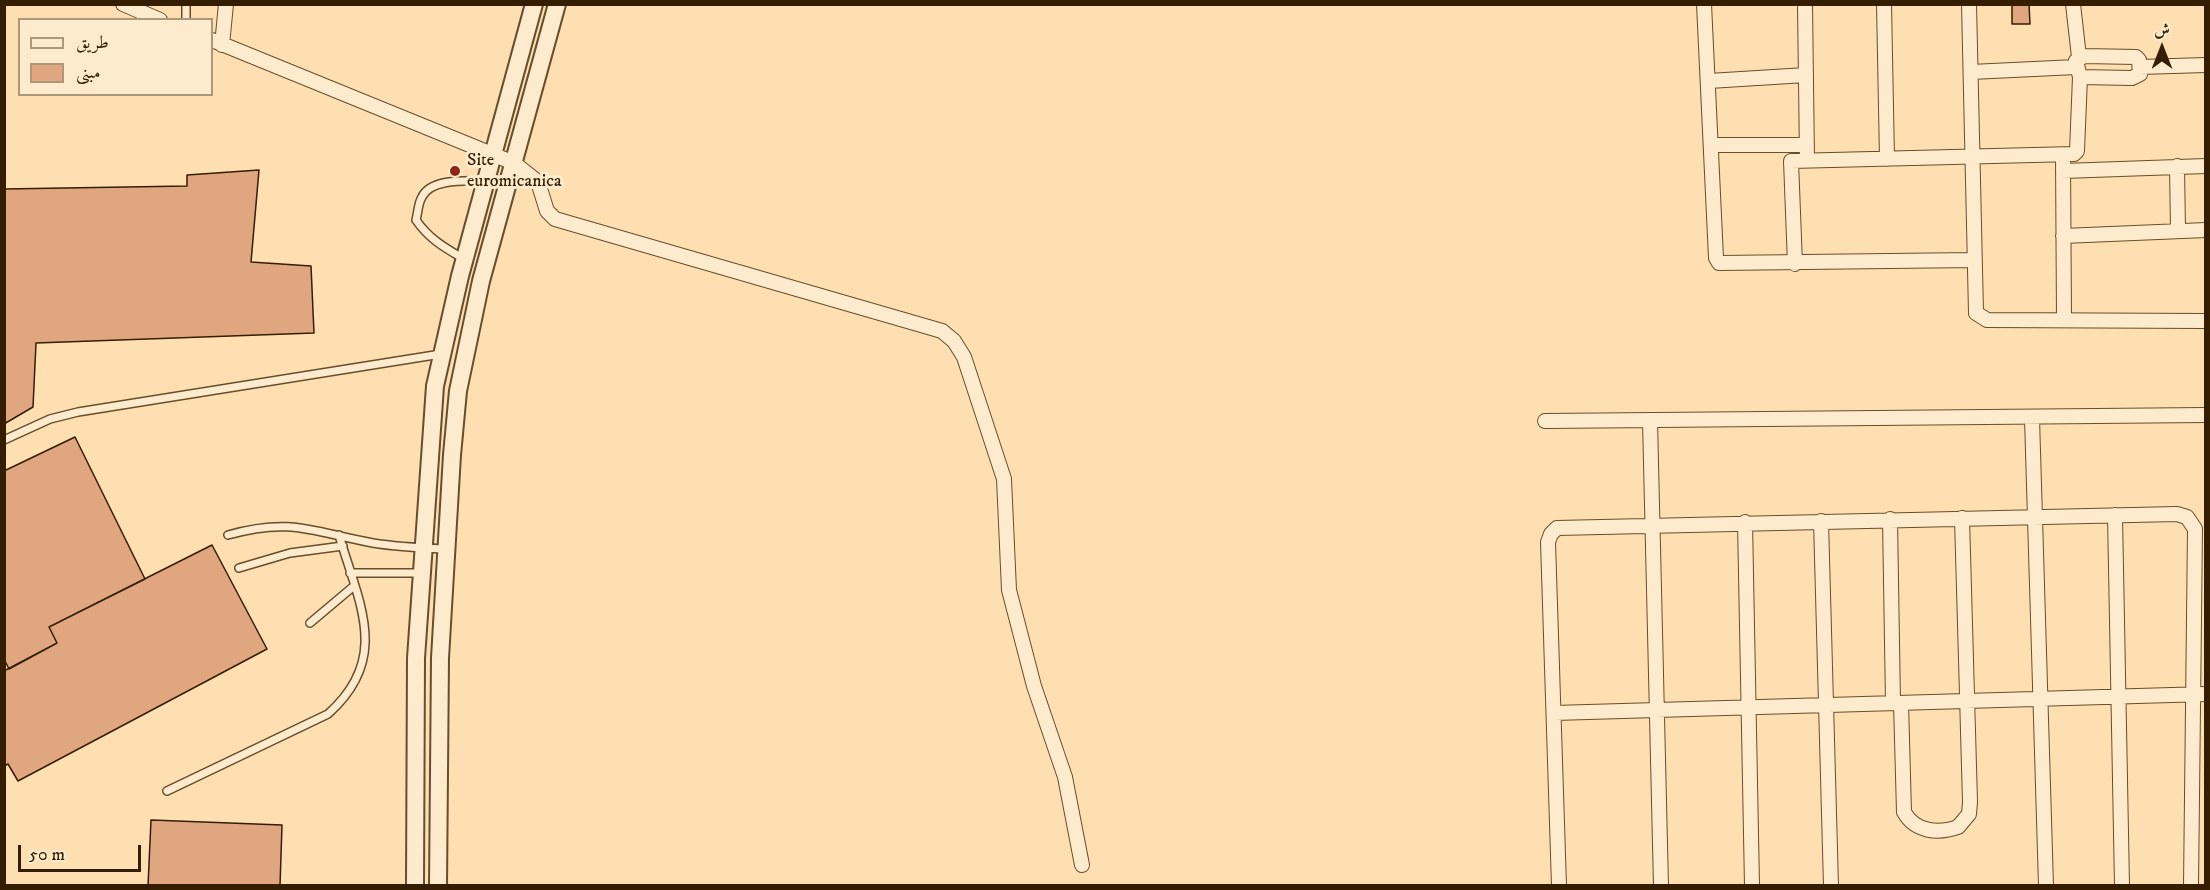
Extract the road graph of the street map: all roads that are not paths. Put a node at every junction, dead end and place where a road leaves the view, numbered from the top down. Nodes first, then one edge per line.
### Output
1 (123, 4) edge
2 (226, 4) edge
3 (534, 4) edge
4 (557, 4) edge
5 (1704, 4) edge
6 (1805, 4) edge
7 (1884, 4) edge
8 (1969, 4) edge
9 (2073, 4) edge
10 (155, 18) edge
11 (217, 42) edge
12 (2205, 65) edge
13 (2078, 67) junction
14 (2140, 67) junction
15 (1971, 72) junction
16 (1806, 75) junction
17 (1709, 81) junction
18 (1712, 145) junction
19 (1807, 145) junction
20 (495, 155) junction
21 (2063, 155) junction
22 (1972, 158) junction
23 (1887, 159) junction
24 (1807, 160) junction
25 (514, 163) junction
26 (2177, 166) junction
27 (2205, 166) edge
28 (2063, 171) junction
29 (487, 181) junction
30 (2205, 230) edge
31 (2178, 231) junction
32 (2062, 236) junction
33 (464, 260) junction
34 (1974, 260) junction
35 (1795, 264) junction
36 (2064, 319) junction
37 (2205, 321) edge
38 (441, 354) junction
39 (2205, 415) edge
40 (2032, 418) junction
41 (1650, 420) junction
42 (1545, 421) dead end
43 (4, 440) edge
44 (2115, 515) junction
45 (2035, 516) junction
46 (1962, 518) junction
47 (1890, 519) junction
48 (1821, 521) junction
49 (1745, 522) junction
50 (1653, 524) junction
51 (228, 535) dead end
52 (339, 535) junction
53 (343, 546) junction
54 (423, 548) junction
55 (446, 549) junction
56 (239, 568) dead end
57 (350, 573) junction
58 (422, 573) junction
59 (354, 586) junction
60 (310, 622) dead end
61 (2199, 694) edge
62 (2118, 697) junction
63 (2040, 699) junction
64 (1967, 701) junction
65 (1897, 703) junction
66 (1826, 705) junction
67 (1748, 707) junction
68 (1657, 710) junction
69 (1554, 713) junction
70 (167, 791) dead end
71 (1082, 865) dead end
72 (415, 885) edge
73 (438, 885) edge
74 (1559, 885) edge
75 (1661, 885) edge
76 (1752, 885) edge
77 (1831, 885) edge
78 (2046, 885) edge
79 (2122, 885) edge
80 (2191, 885) edge

1 - 10 street
2 - 11 street
3 - 20 street
4 - 25 street
5 - 17 street
6 - 16 street
7 - 23 street
8 - 15 street
9 - 13 street
11 - 20 street
12 - 14 street
13 - 14 street
13 - 14 street
13 - 15 street
13 - 21 street
15 - 22 street
16 - 17 street
16 - 19 street
17 - 18 street
18 - 19 street
18 - 35 street
19 - 24 street
20 - 25 street
20 - 29 street
21 - 22 street
21 - 28 street
22 - 23 street
22 - 34 street
23 - 24 street
24 - 35 street
25 - 55 street
25 - 71 street
26 - 27 street
26 - 28 street
26 - 31 street
28 - 32 street
29 - 33 street
29 - 33 lane
30 - 31 street
31 - 32 street
32 - 36 street
33 - 38 street
34 - 35 street
34 - 36 street
36 - 37 street
38 - 43 lane
38 - 54 street
39 - 40 street
40 - 41 street
40 - 45 street
41 - 42 street
41 - 50 street
44 - 45 street
44 - 61 street
44 - 62 street
45 - 46 street
45 - 63 street
46 - 47 street
46 - 64 street
47 - 48 street
47 - 65 street
48 - 49 street
48 - 66 street
49 - 50 street
49 - 67 street
50 - 68 street
50 - 69 street
51 - 52 lane
52 - 53 lane
52 - 54 lane
53 - 56 lane
53 - 57 lane
54 - 55 lane
54 - 58 street
55 - 73 street
57 - 58 lane
57 - 59 lane
58 - 72 street
59 - 60 lane
59 - 70 lane
61 - 62 street
61 - 80 street
62 - 63 street
62 - 79 street
63 - 64 street
63 - 78 street
64 - 65 street
64 - 65 street
65 - 66 street
66 - 67 street
66 - 77 street
67 - 68 street
67 - 76 street
68 - 69 street
68 - 75 street
69 - 74 street

